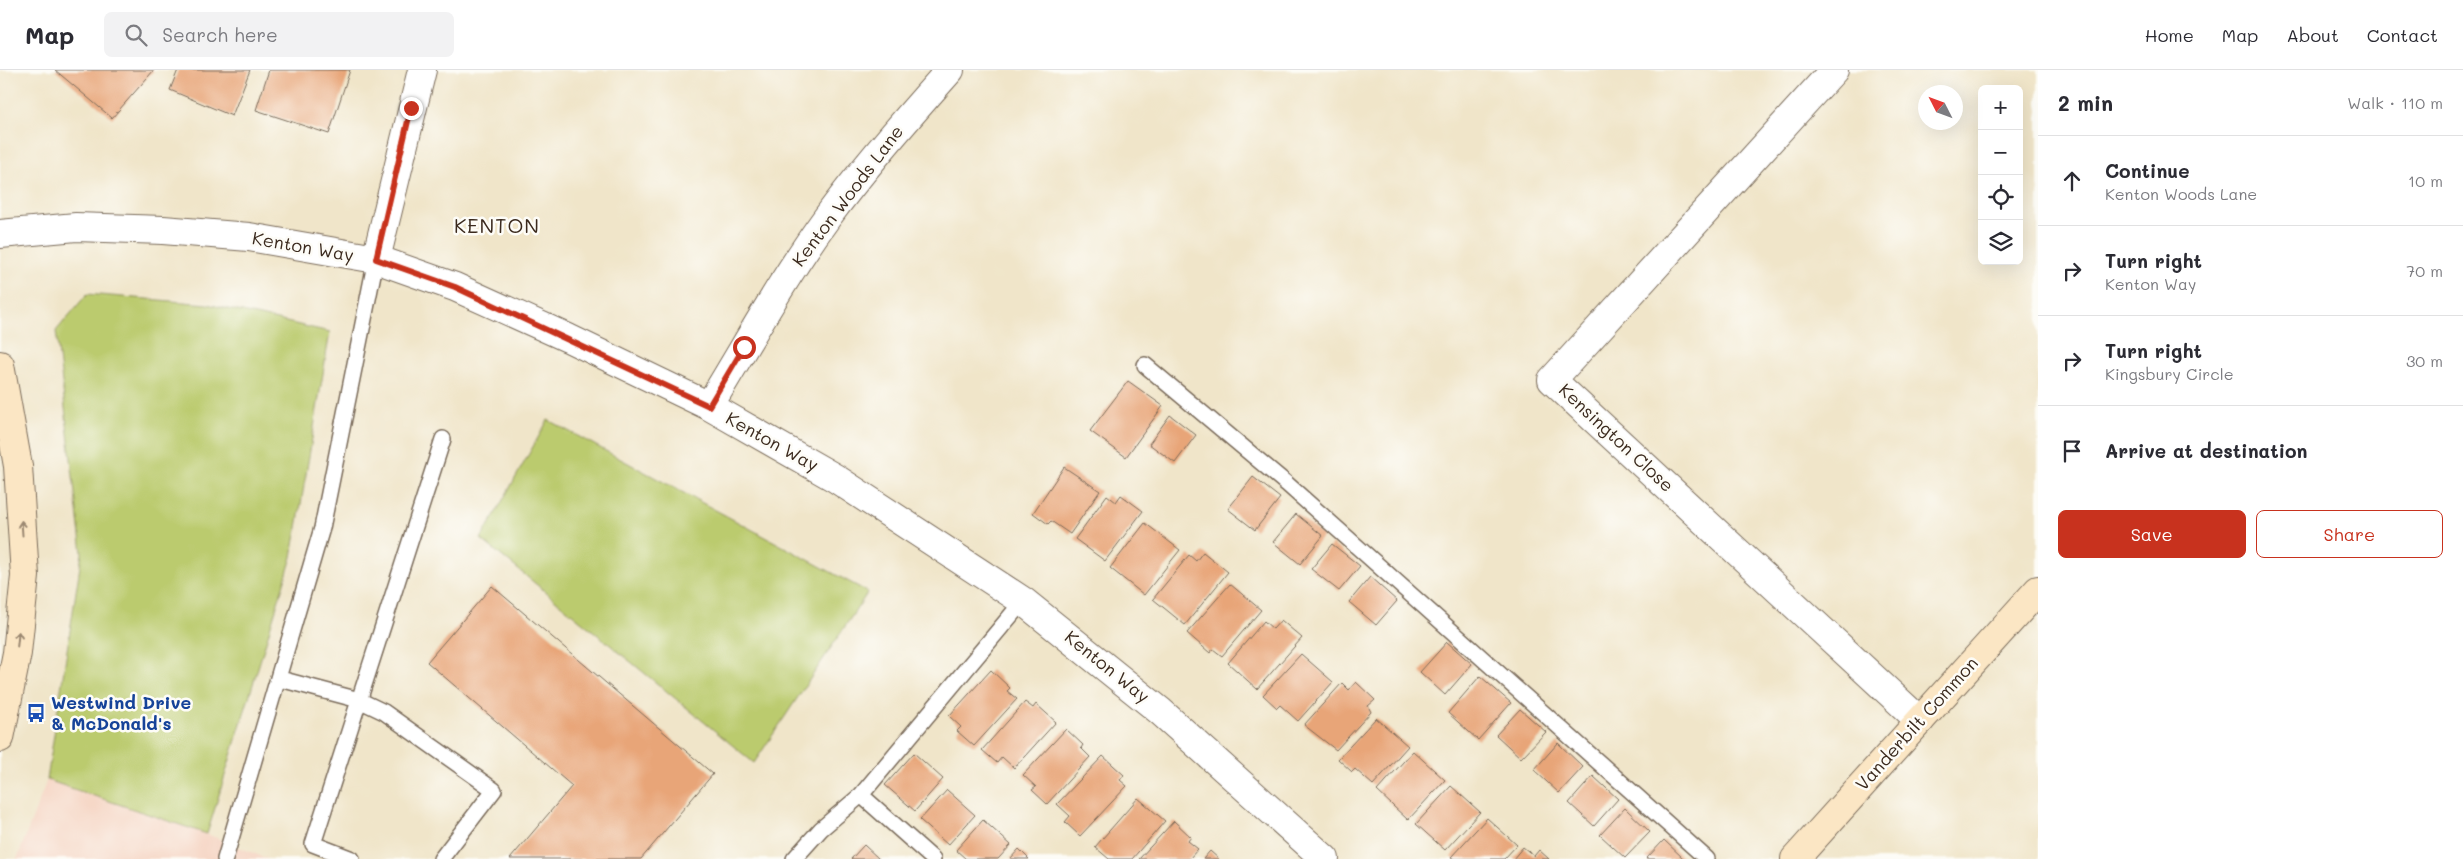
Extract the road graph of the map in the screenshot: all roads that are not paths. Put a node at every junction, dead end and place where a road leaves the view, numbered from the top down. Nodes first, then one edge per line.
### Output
1 (422, 70) edge
2 (950, 70) edge
3 (1834, 70) edge
4 (0, 234) edge
5 (376, 259) junction
6 (0, 364) edge
7 (1145, 366) dead end
8 (709, 406) junction
9 (442, 439) dead end
10 (2038, 590) edge
11 (1023, 601) junction
12 (284, 680) dead end
13 (359, 700) junction
14 (1920, 720) junction
15 (0, 738) edge
16 (861, 795) junction
17 (225, 859) edge
18 (352, 859) edge
19 (441, 859) edge
20 (794, 859) edge
21 (932, 859) edge
22 (1325, 859) edge
23 (1707, 859) edge
24 (1795, 859) edge

1 - 5 street
2 - 8 street, Kenton Woods Lane
3 - 14 street, Kensington Close
4 - 5 street, Kenton Way
5 - 8 street, Kenton Way
5 - 17 lane
15 -> 6 street
7 - 23 lane
8 - 11 street, Kenton Way
9 - 13 lane
10 - 14 street, Vanderbilt Common
11 - 16 lane
11 - 22 street, Kenton Way
12 - 13 lane
13 - 18 lane
13 - 19 lane
14 - 24 street, Vanderbilt Common
16 - 20 lane
16 - 21 lane

